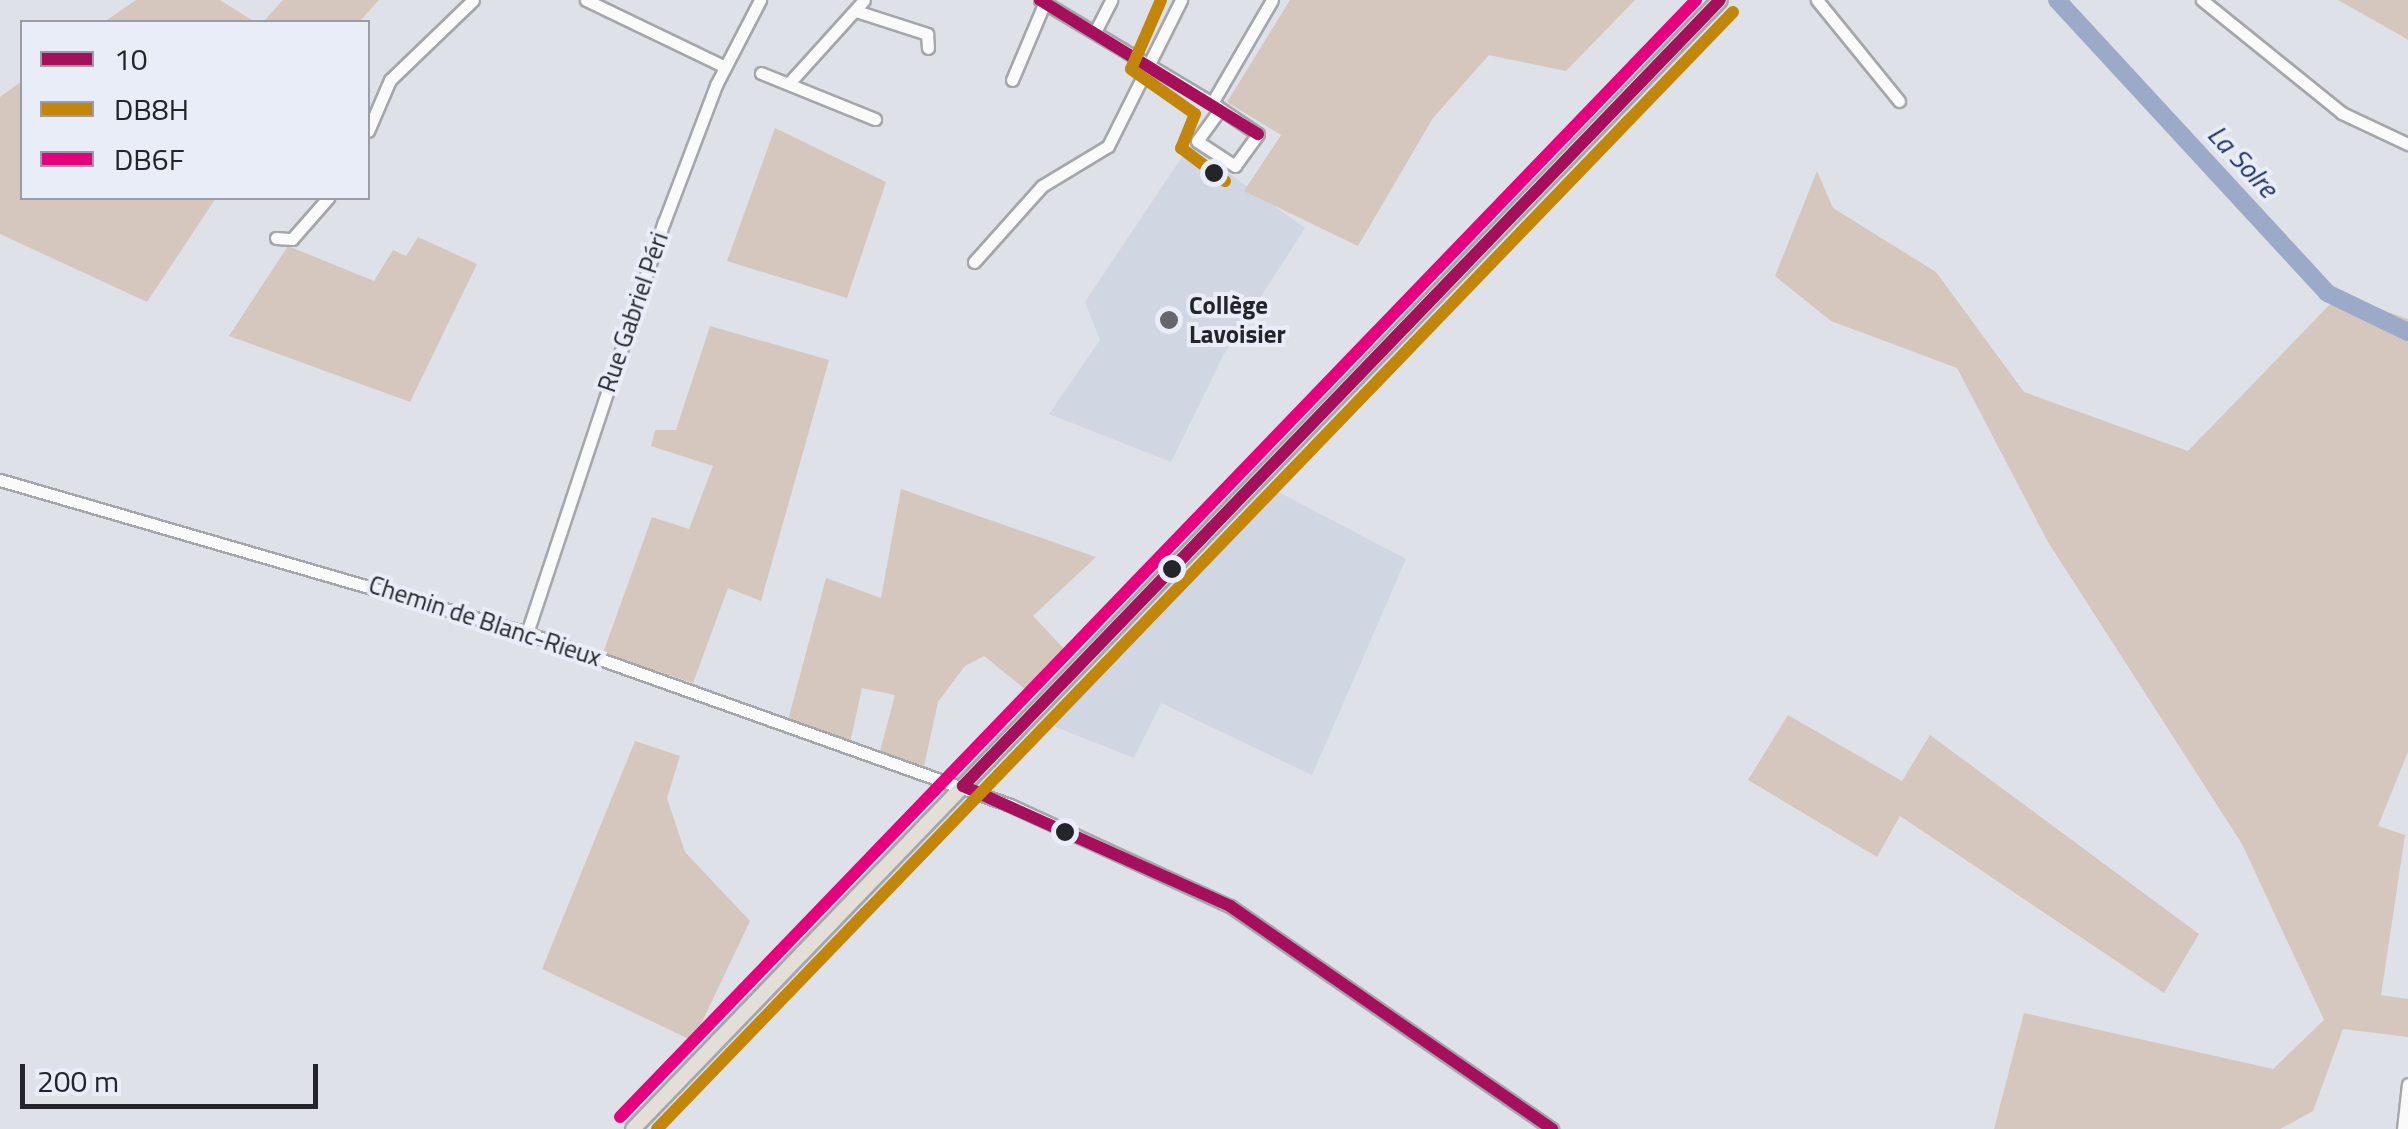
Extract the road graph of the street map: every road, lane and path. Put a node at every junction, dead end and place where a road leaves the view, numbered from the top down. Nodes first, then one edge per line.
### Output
1 (473, 0) edge
2 (760, 0) edge
3 (1112, 0) edge
4 (1181, 0) edge
5 (1272, 0) edge
6 (1720, 0) edge
7 (1817, 0) edge
8 (2202, 0) edge
9 (589, 1) edge
10 (1042, 1) edge
11 (860, 5) edge
12 (1095, 32) junction
13 (928, 48) dead end
14 (1148, 64) junction
15 (725, 67) junction
16 (761, 73) dead end
17 (1012, 80) dead end
18 (790, 82) junction
19 (1899, 101) dead end
20 (1216, 106) junction
21 (875, 119) dead end
22 (370, 126) edge
23 (2408, 144) edge
24 (326, 200) edge
25 (276, 238) dead end
26 (974, 262) dead end
27 (0, 480) edge
28 (527, 633) junction
29 (963, 786) junction
30 (2408, 1084) edge
31 (633, 1129) edge
32 (1552, 1129) edge
33 (2403, 1129) edge

1 - 22 street
2 - 15 street, Rue Gabriel Péri
3 - 12 street
4 - 14 street
5 - 20 street
6 - 29 main road
7 - 19 street
8 - 23 street
9 - 15 street
10 - 12 street
10 - 17 street
11 - 13 street
11 - 18 street
12 - 14 street
14 - 20 street
14 - 26 street
15 - 28 street, Rue Gabriel Péri
16 - 18 street
18 - 21 street
20 - 20 street
24 - 25 street
27 - 28 street, Chemin de Blanc-Rieux
28 - 29 street, Chemin de Blanc-Rieux
29 - 31 main road
29 - 32 street, Chemin de Blanc-Rieux
30 - 33 street

